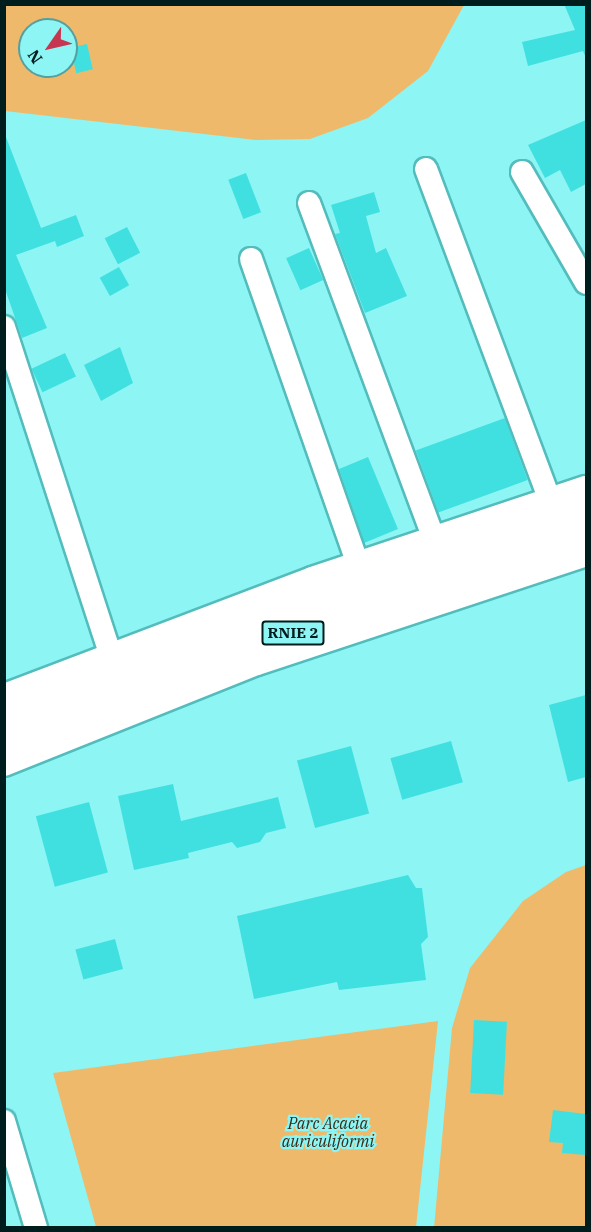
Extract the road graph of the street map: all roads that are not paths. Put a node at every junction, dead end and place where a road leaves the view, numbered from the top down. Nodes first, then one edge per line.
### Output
1 (426, 169) dead end
2 (522, 172) dead end
3 (309, 203) dead end
4 (251, 259) dead end
5 (586, 283) edge
6 (4, 327) edge
7 (586, 487) edge
8 (549, 498) junction
9 (586, 506) edge
10 (433, 536) junction
11 (586, 536) edge
12 (586, 555) edge
13 (357, 562) junction
14 (110, 653) junction
15 (4, 695) edge
16 (4, 716) edge
17 (4, 746) edge
18 (4, 765) edge
19 (4, 1121) edge
20 (36, 1227) edge

1 - 8 street
2 - 5 street
3 - 10 street
4 - 13 street
6 - 14 street
7 - 8 street
8 - 10 street
9 - 16 highway, RNIE 2 / RNIE 2
10 - 13 street
11 - 17 highway, RNIE 2 / RNIE 2
12 - 18 street
13 - 14 street
14 - 15 street
19 - 20 street

